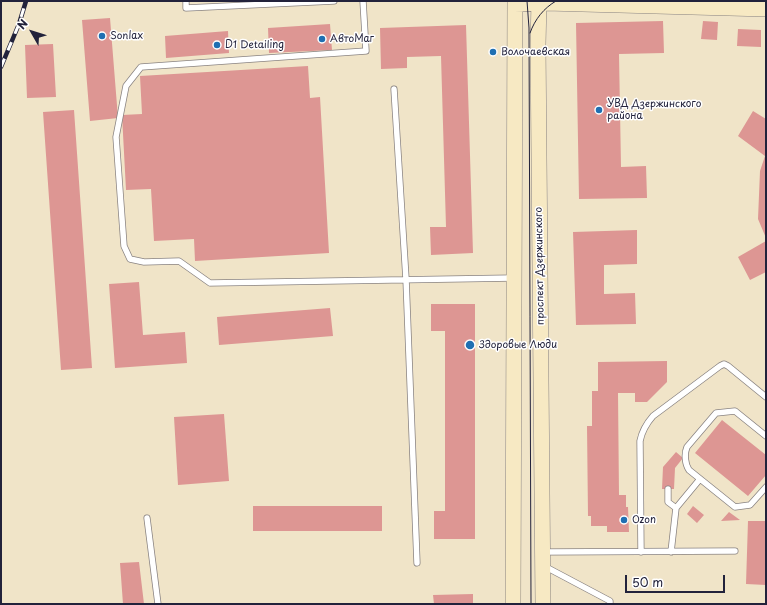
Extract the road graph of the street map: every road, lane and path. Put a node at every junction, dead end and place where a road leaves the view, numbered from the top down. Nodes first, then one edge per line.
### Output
1 (186, 1) edge
2 (334, 1) edge
3 (363, 1) edge
4 (515, 2) edge
5 (539, 2) edge
6 (766, 9) edge
7 (394, 89) dead end
8 (513, 278) junction
9 (406, 279) junction
10 (766, 397) edge
11 (766, 436) edge
12 (700, 479) junction
13 (766, 487) edge
14 (668, 489) dead end
15 (676, 508) junction
16 (147, 518) dead end
17 (735, 551) dead end
18 (641, 552) junction
19 (671, 552) junction
20 (542, 558) junction
21 (417, 563) dead end
22 (158, 604) edge
23 (513, 604) edge
24 (543, 604) edge
25 (610, 604) edge

1 - 2 lane
3 - 9 lane
4 - 5 main road
4 - 8 main road
5 - 6 main road
5 - 20 main road, проспект Дзержинского
7 - 9 lane
8 - 9 lane
8 - 23 main road
9 - 21 lane
10 - 18 lane
11 - 12 lane
12 - 13 lane
12 - 15 lane
14 - 15 lane
15 - 19 lane
16 - 22 lane
17 - 19 lane
18 - 19 lane
18 - 20 lane
20 - 24 main road, проспект Дзержинского
20 - 25 lane

